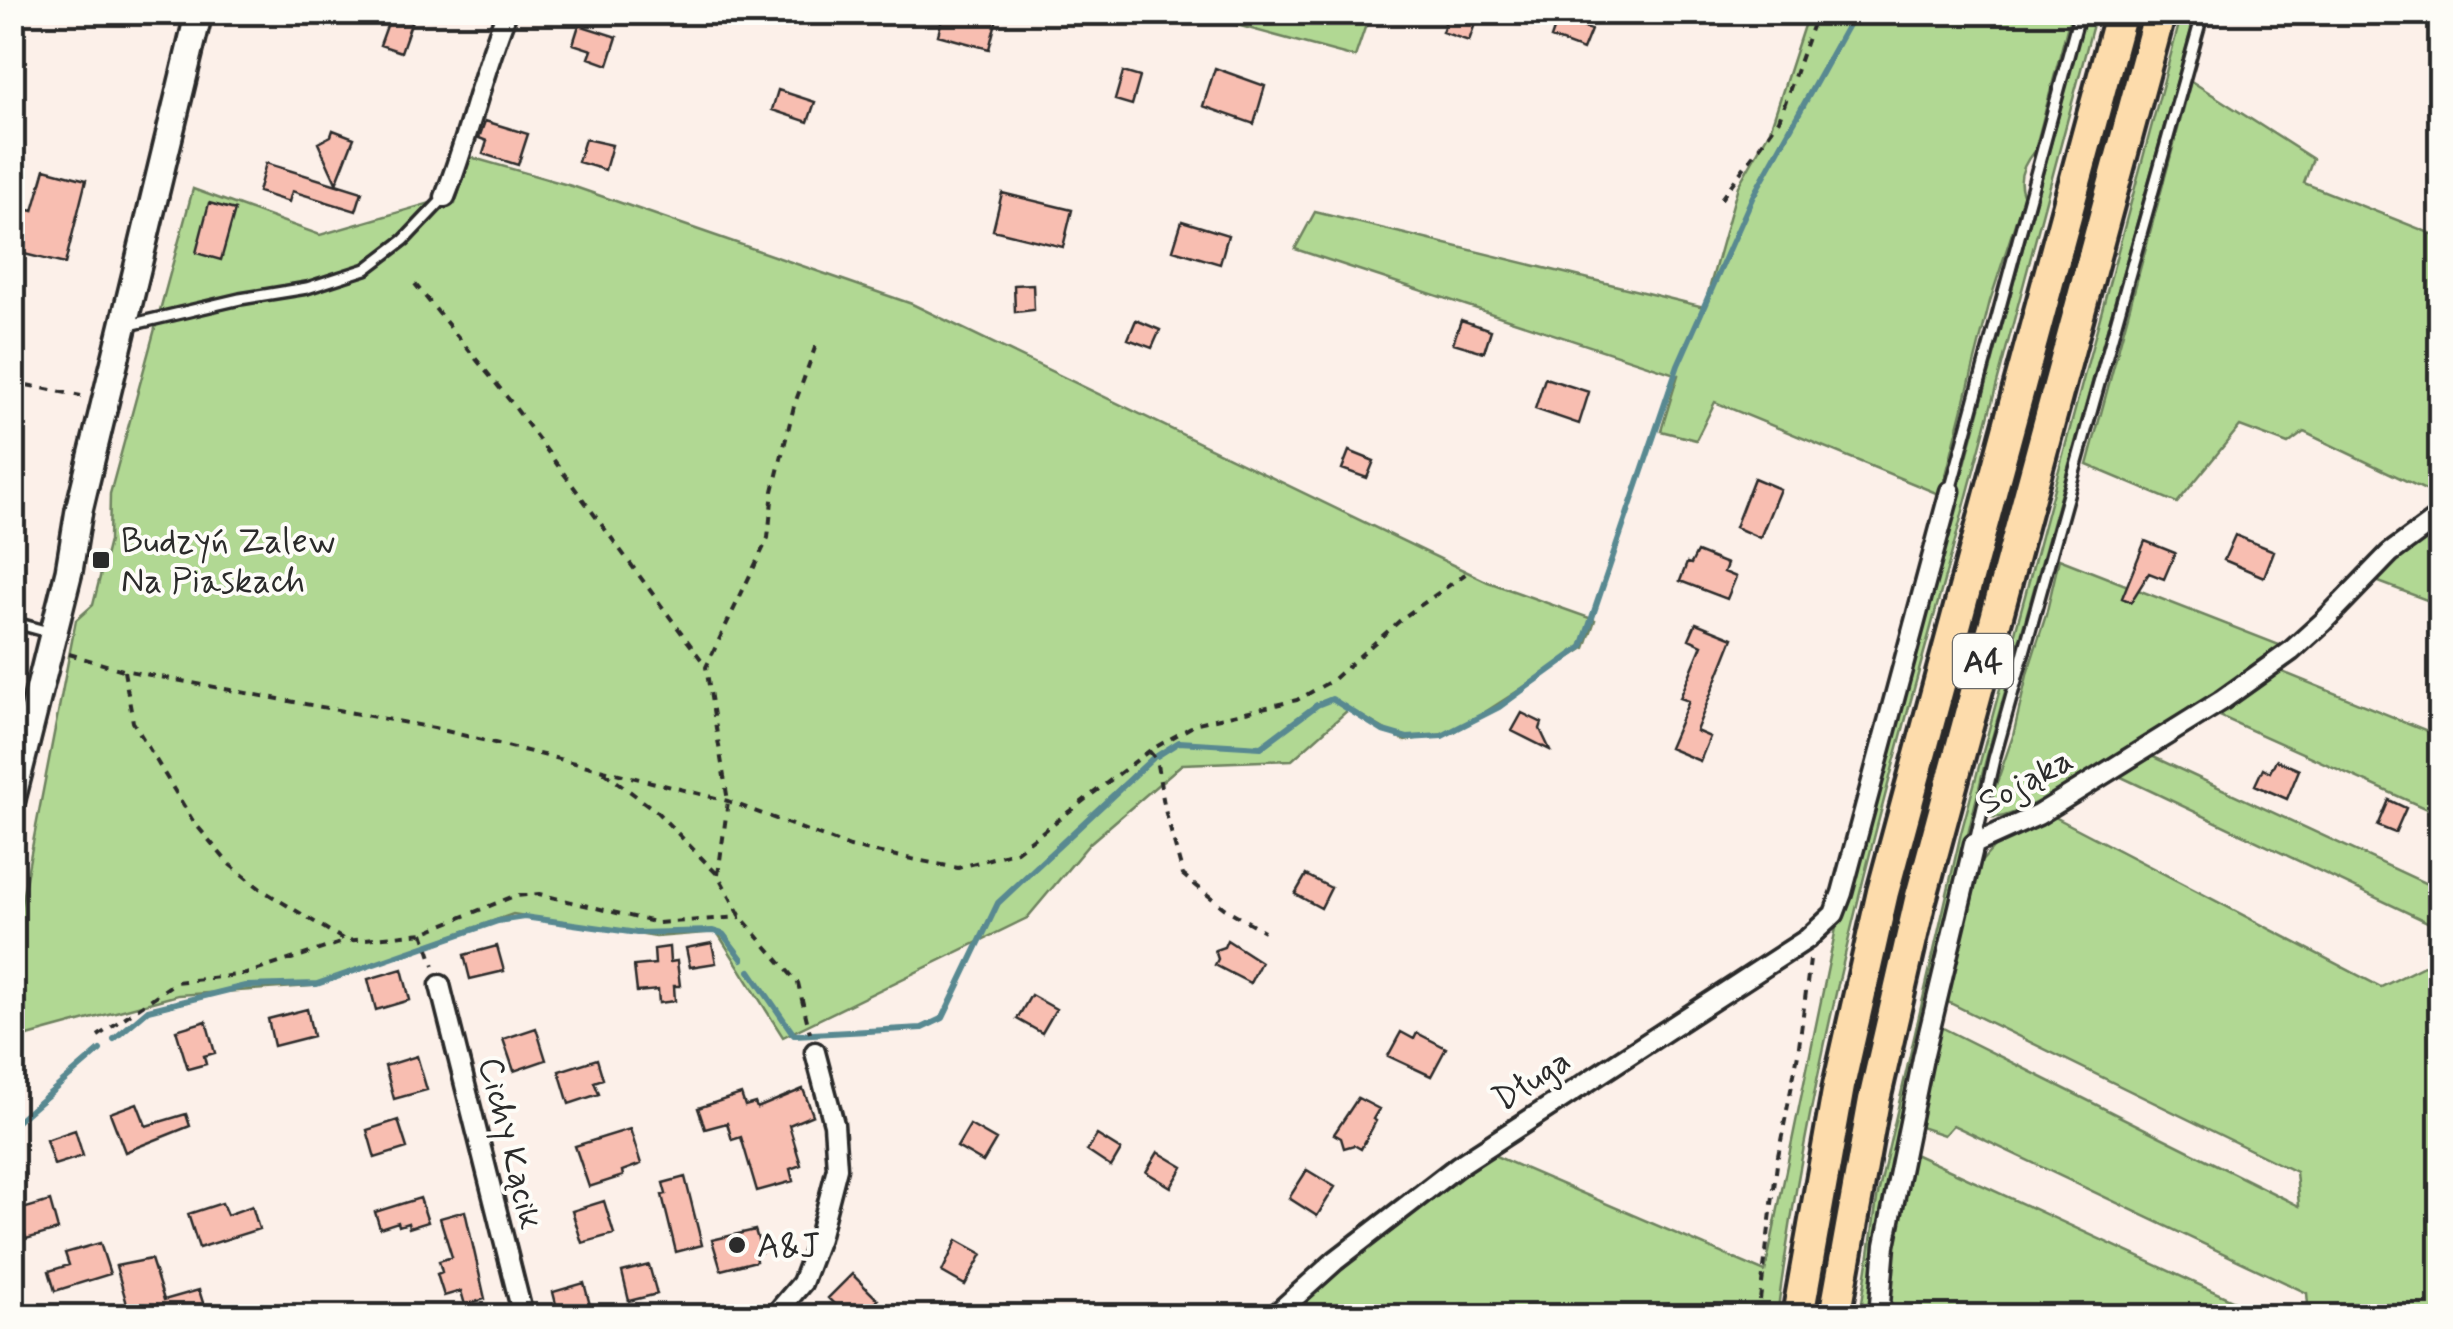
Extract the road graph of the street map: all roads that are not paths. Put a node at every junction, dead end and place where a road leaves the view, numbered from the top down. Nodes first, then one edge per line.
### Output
1 (199, 12) edge
2 (507, 12) edge
3 (2080, 12) edge
4 (2121, 12) edge
5 (2160, 12) edge
6 (2202, 12) edge
7 (445, 197) joint
8 (122, 327) junction
9 (1950, 490) joint
10 (2440, 516) edge
11 (12, 622) edge
12 (52, 641) junction
13 (12, 799) edge
14 (1974, 844) junction
15 (440, 985) dead end
16 (815, 1052) dead end
17 (523, 1316) edge
18 (774, 1316) edge
19 (1274, 1316) edge
20 (1798, 1316) edge
21 (1836, 1316) edge
22 (1879, 1316) edge

1 - 8 main road
2 - 7 street
3 - 9 lane
4 - 20 highway, A4
5 - 21 highway, A4
6 - 14 lane
7 - 8 lane
8 - 12 main road
9 - 19 street, Długa
10 - 14 street, Sojąka
11 - 12 lane
12 - 13 main road
14 - 22 street, Sojąka
15 - 17 street, Cichy Kącik
16 - 18 street

